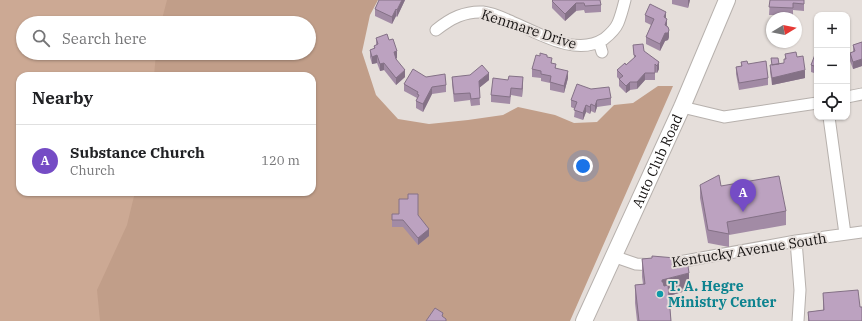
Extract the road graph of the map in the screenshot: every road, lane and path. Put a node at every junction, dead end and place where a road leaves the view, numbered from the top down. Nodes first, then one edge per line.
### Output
1 (625, 0) edge
2 (727, 0) edge
3 (436, 30) dead end
4 (862, 94) edge
5 (850, 96) edge
6 (814, 103) edge
7 (682, 107) junction
8 (829, 120) edge
9 (862, 232) edge
10 (845, 234) junction
11 (796, 241) junction
12 (613, 256) junction
13 (584, 321) edge
14 (798, 321) edge

1 - 3 street, Kenmare Drive
2 - 7 street, Auto Club Road
4 - 5 street
6 - 7 street
7 - 12 street, Auto Club Road
8 - 10 street
9 - 10 street, Kentucky Avenue South
10 - 11 street, Kentucky Avenue South
11 - 12 street, Kentucky Avenue South
11 - 14 street
12 - 13 street, Auto Club Road

